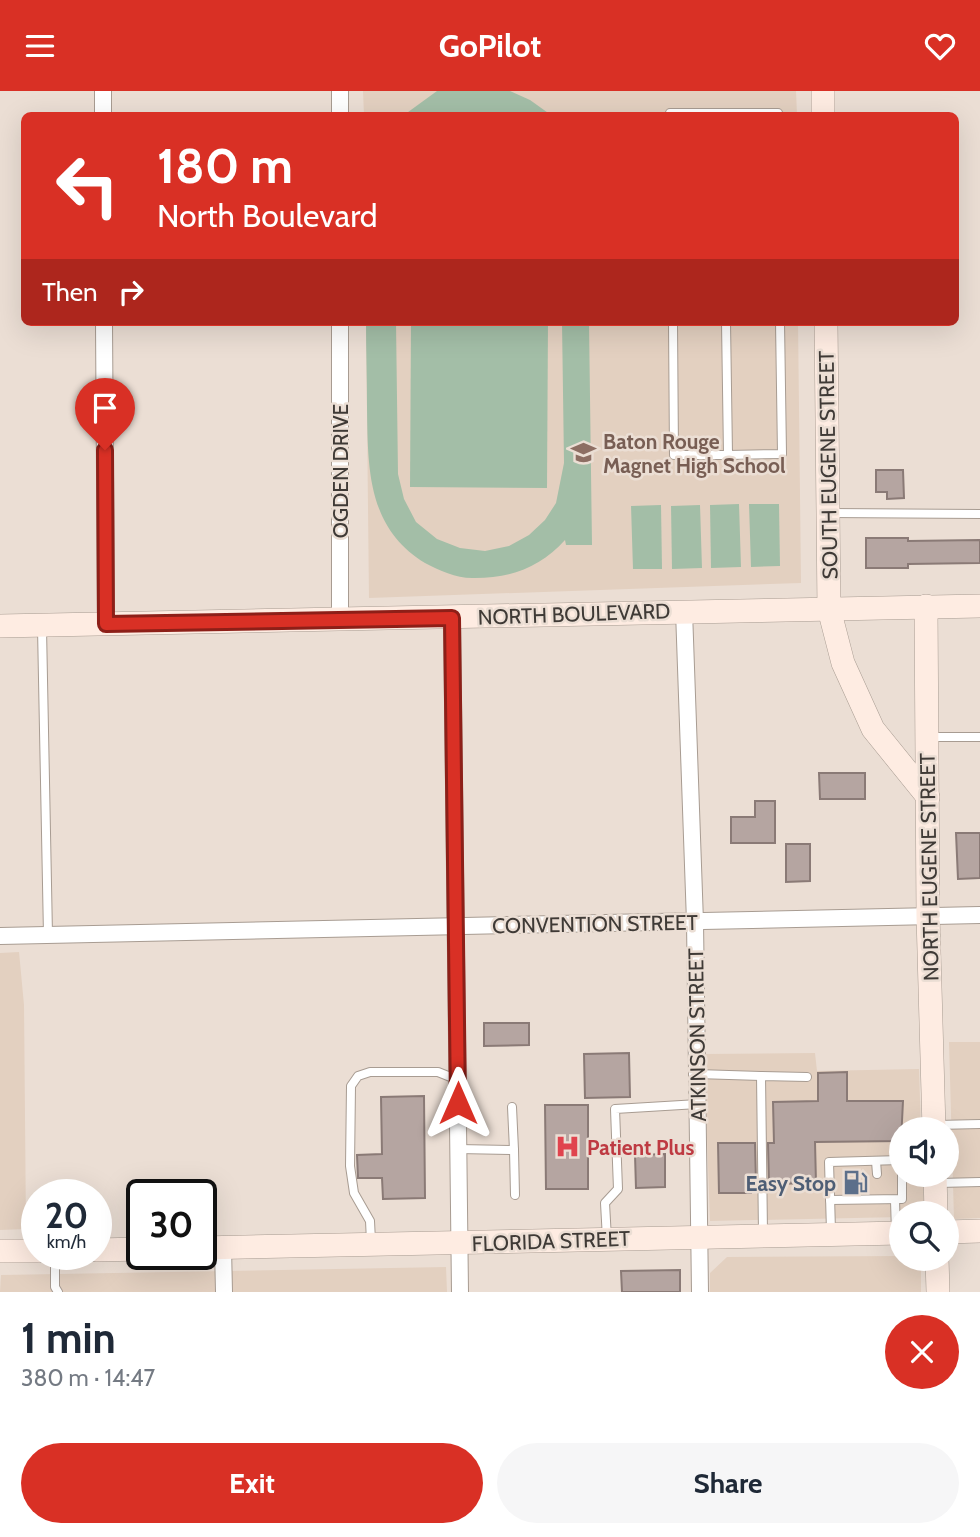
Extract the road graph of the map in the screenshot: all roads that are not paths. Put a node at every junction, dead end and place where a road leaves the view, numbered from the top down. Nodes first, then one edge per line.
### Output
1 (103, 91) edge
2 (340, 91) edge
3 (823, 91) edge
4 (103, 112) edge
5 (340, 112) edge
6 (823, 112) edge
7 (104, 326) edge
8 (340, 326) edge
9 (673, 326) edge
10 (726, 326) edge
11 (780, 326) edge
12 (826, 326) edge
13 (728, 455) junction
14 (828, 513) junction
15 (980, 514) edge
16 (926, 606) junction
17 (980, 606) edge
18 (829, 609) junction
19 (684, 611) junction
20 (452, 618) junction
21 (340, 620) junction
22 (106, 624) junction
23 (42, 625) junction
24 (0, 626) edge
25 (927, 737) junction
26 (980, 737) edge
27 (928, 797) junction
28 (980, 915) edge
29 (928, 916) junction
30 (695, 922) junction
31 (456, 927) junction
32 (48, 935) junction
33 (0, 936) edge
34 (697, 1074) junction
35 (761, 1076) junction
36 (807, 1077) dead end
37 (458, 1080) junction
38 (698, 1104) junction
39 (512, 1107) dead end
40 (934, 1117) edge
41 (980, 1124) edge
42 (959, 1125) edge
43 (458, 1149) junction
44 (513, 1150) junction
45 (889, 1160) edge
46 (852, 1161) junction
47 (876, 1161) junction
48 (853, 1174) dead end
49 (877, 1174) dead end
50 (959, 1181) edge
51 (980, 1182) edge
52 (902, 1187) edge
53 (515, 1195) dead end
54 (830, 1200) junction
55 (895, 1200) joint
56 (980, 1231) edge
57 (959, 1232) edge
58 (889, 1233) edge
59 (831, 1234) junction
60 (763, 1236) junction
61 (700, 1237) junction
62 (607, 1240) junction
63 (459, 1243) junction
64 (371, 1245) junction
65 (217, 1248) edge
66 (0, 1251) edge
67 (21, 1251) edge
68 (217, 1268) edge
69 (55, 1270) edge
70 (937, 1271) edge
71 (58, 1292) edge
72 (223, 1292) edge
73 (460, 1292) edge
74 (700, 1292) edge
75 (937, 1292) edge

1 - 4 street
2 - 5 street
3 - 6 street
7 - 22 street
8 - 21 street, OGDEN DRIVE
9 - 13 lane
10 - 13 lane
11 - 13 lane
12 - 14 street, SOUTH EUGENE STREET
14 - 15 lane
14 - 18 street, SOUTH EUGENE STREET
16 - 17 street, NORTH BOULEVARD
16 - 18 street, NORTH BOULEVARD
16 - 25 street, NORTH EUGENE STREET
18 - 19 street, NORTH BOULEVARD
18 - 27 street, SOUTH EUGENE STREET
19 - 20 street, NORTH BOULEVARD
19 - 30 street, ATKINSON STREET
20 - 21 street, NORTH BOULEVARD
20 - 31 street
21 - 22 street, NORTH BOULEVARD
22 - 23 street, NORTH BOULEVARD
23 - 24 street, NORTH BOULEVARD
23 - 32 lane
25 - 26 lane
25 - 27 street, NORTH EUGENE STREET
27 - 29 street, NORTH EUGENE STREET
28 - 29 street, CONVENTION STREET
29 - 30 street, CONVENTION STREET
29 - 40 street, NORTH EUGENE STREET
30 - 31 street, CONVENTION STREET
30 - 34 street, ATKINSON STREET
31 - 32 street, CONVENTION STREET
31 - 37 street
32 - 33 street, CONVENTION STREET
34 - 35 lane
34 - 38 street, ATKINSON STREET
35 - 36 lane
35 - 60 lane
37 - 43 street
37 - 64 lane
38 - 61 street, ATKINSON STREET
38 - 62 lane
39 - 44 lane
41 - 42 lane
43 - 44 lane
43 - 63 street
44 - 53 lane
45 - 47 lane
46 - 47 lane
46 - 48 lane
46 - 54 lane
47 - 49 lane
50 - 51 lane
52 - 55 lane
54 - 55 lane
54 - 59 lane
56 - 57 street
58 - 59 street, FLORIDA STREET
59 - 60 street, FLORIDA STREET
60 - 61 street, FLORIDA STREET
61 - 62 street, FLORIDA STREET
61 - 74 street, ATKINSON STREET
62 - 63 street, FLORIDA STREET
63 - 64 street, FLORIDA STREET
63 - 73 street
64 - 65 street, FLORIDA STREET
66 - 67 street
68 - 72 street
69 - 71 lane
70 - 75 street

